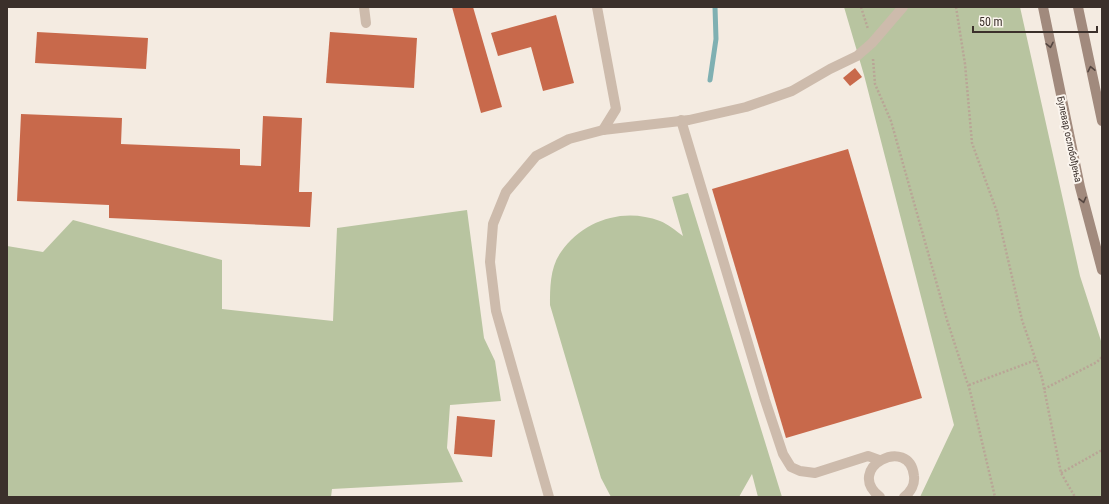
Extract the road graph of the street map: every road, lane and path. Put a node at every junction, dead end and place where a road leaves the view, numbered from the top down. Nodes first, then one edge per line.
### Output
1 (364, 7) edge
2 (597, 7) edge
3 (861, 7) edge
4 (903, 7) edge
5 (956, 7) edge
6 (1078, 7) edge
7 (1042, 8) edge
8 (366, 24) dead end
9 (872, 43) junction
10 (681, 120) junction
11 (1102, 121) edge
12 (603, 130) junction
13 (1102, 270) edge
14 (1102, 357) edge
15 (1036, 360) junction
16 (969, 385) junction
17 (1044, 389) junction
18 (1102, 450) edge
19 (879, 460) junction
20 (1061, 473) junction
21 (548, 496) edge
22 (880, 497) edge
23 (904, 497) edge
24 (996, 497) edge
25 (1075, 497) edge

1 - 8 lane
2 - 12 lane
3 - 9 path
4 - 9 lane
5 - 15 path
11 -> 6 main road
7 -> 13 main road, Булевар ослобођења
9 - 10 lane
9 - 16 path
10 - 12 lane
10 - 19 lane
12 - 21 lane
14 - 17 path
15 - 16 path
15 - 17 path
16 - 24 path
17 - 20 path
18 - 20 path
19 - 22 lane
19 - 23 lane
20 - 25 path

